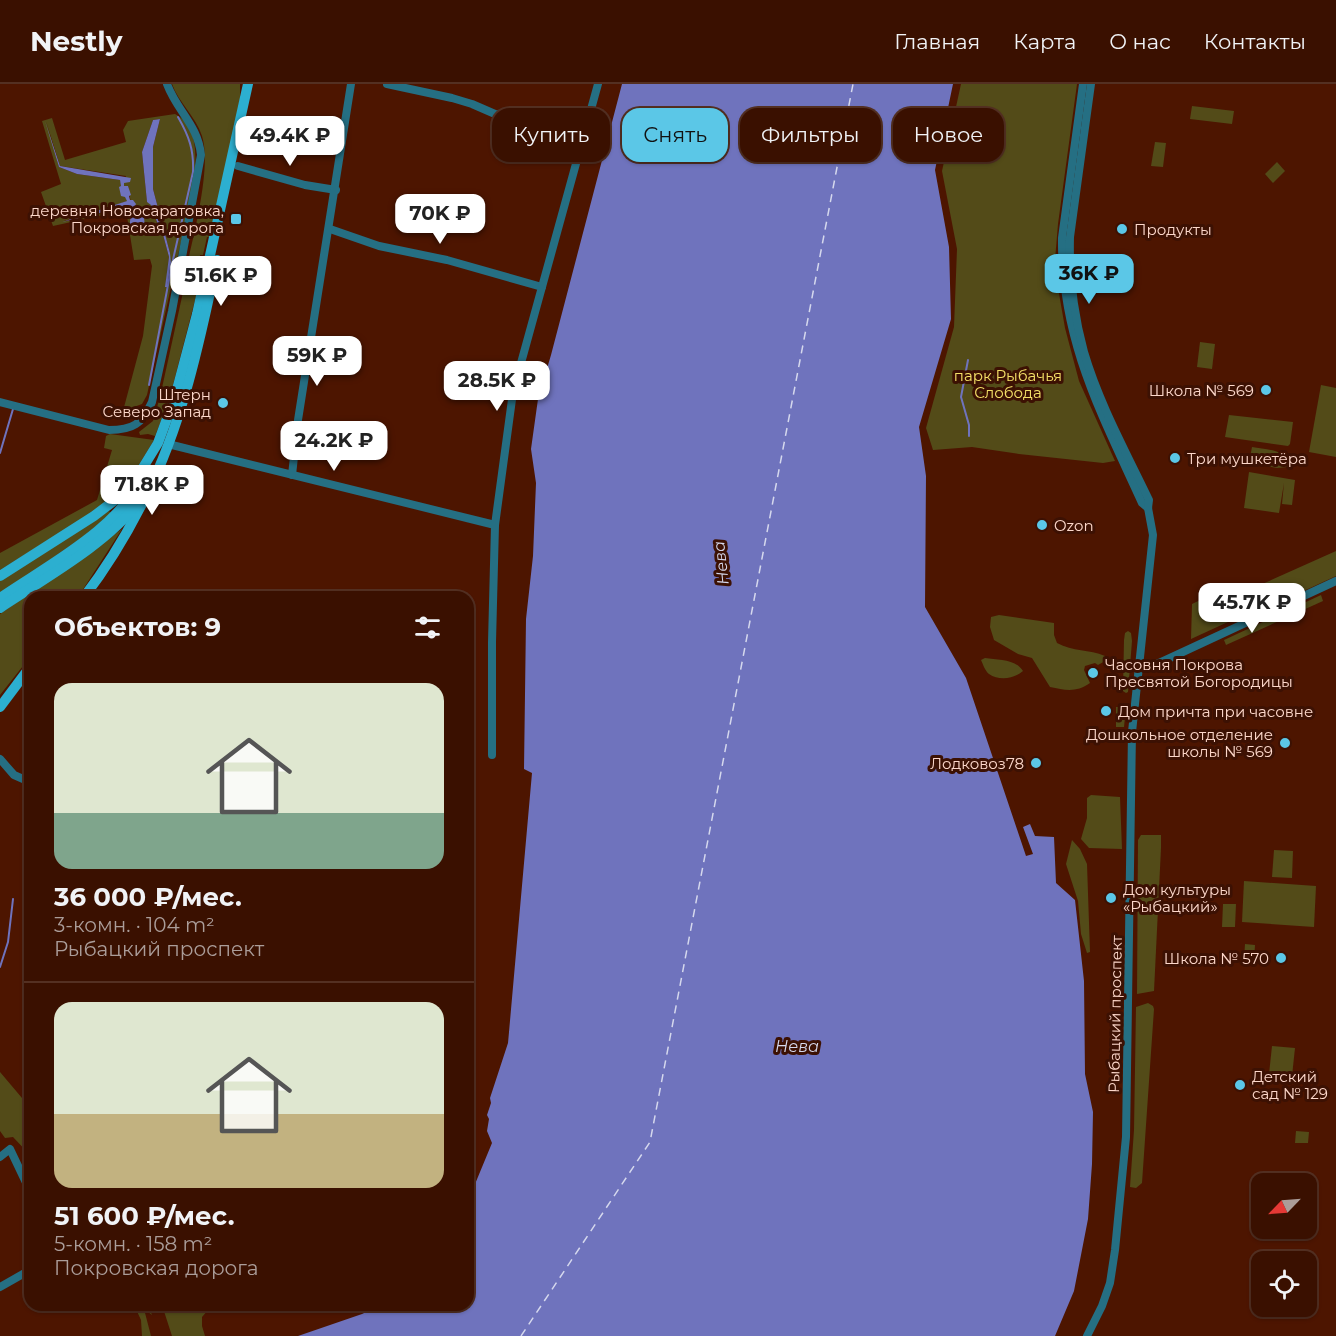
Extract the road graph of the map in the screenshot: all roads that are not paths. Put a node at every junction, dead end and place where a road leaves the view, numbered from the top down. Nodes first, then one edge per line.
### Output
1 (167, 84) edge
2 (248, 84) edge
3 (255, 84) edge
4 (351, 84) edge
5 (387, 84) edge
6 (598, 84) edge
7 (1083, 84) edge
8 (1091, 84) edge
9 (591, 108) edge
10 (492, 113) edge
11 (576, 162) edge
12 (238, 166) junction
13 (336, 190) junction
14 (330, 228) junction
15 (542, 287) junction
16 (0, 402) edge
17 (163, 444) junction
18 (1127, 460) junction
19 (292, 475) junction
20 (149, 489) junction
21 (495, 525) junction
22 (0, 576) edge
23 (1336, 581) edge
24 (26, 591) edge
25 (88, 591) edge
26 (24, 592) edge
27 (0, 598) edge
28 (0, 609) edge
29 (1138, 665) junction
30 (24, 675) edge
31 (0, 707) edge
32 (492, 755) dead end
33 (0, 759) edge
34 (24, 779) edge
35 (0, 1157) edge
36 (24, 1178) edge
37 (24, 1273) edge
38 (0, 1287) edge
39 (1087, 1336) edge

1 - 16 street
2 - 17 main road
3 - 12 main road
4 - 13 street
5 - 10 street
6 - 9 street
7 - 18 street, Рыбацкий проспект
8 - 18 street, Рыбацкий проспект
11 - 15 street
12 - 13 street
12 - 17 main road
13 - 14 street
14 - 15 street
14 - 19 street
15 - 21 street
17 - 19 street
17 - 20 main road
17 - 22 main road
17 - 27 main road
18 - 29 street, Рыбацкий проспект
19 - 21 street
20 - 24 main road
20 - 25 main road
21 - 32 street
23 - 29 street
26 - 28 main road
29 - 39 street, Рыбацкий проспект
30 - 31 main road
33 - 34 street
35 - 36 street
37 - 38 street

